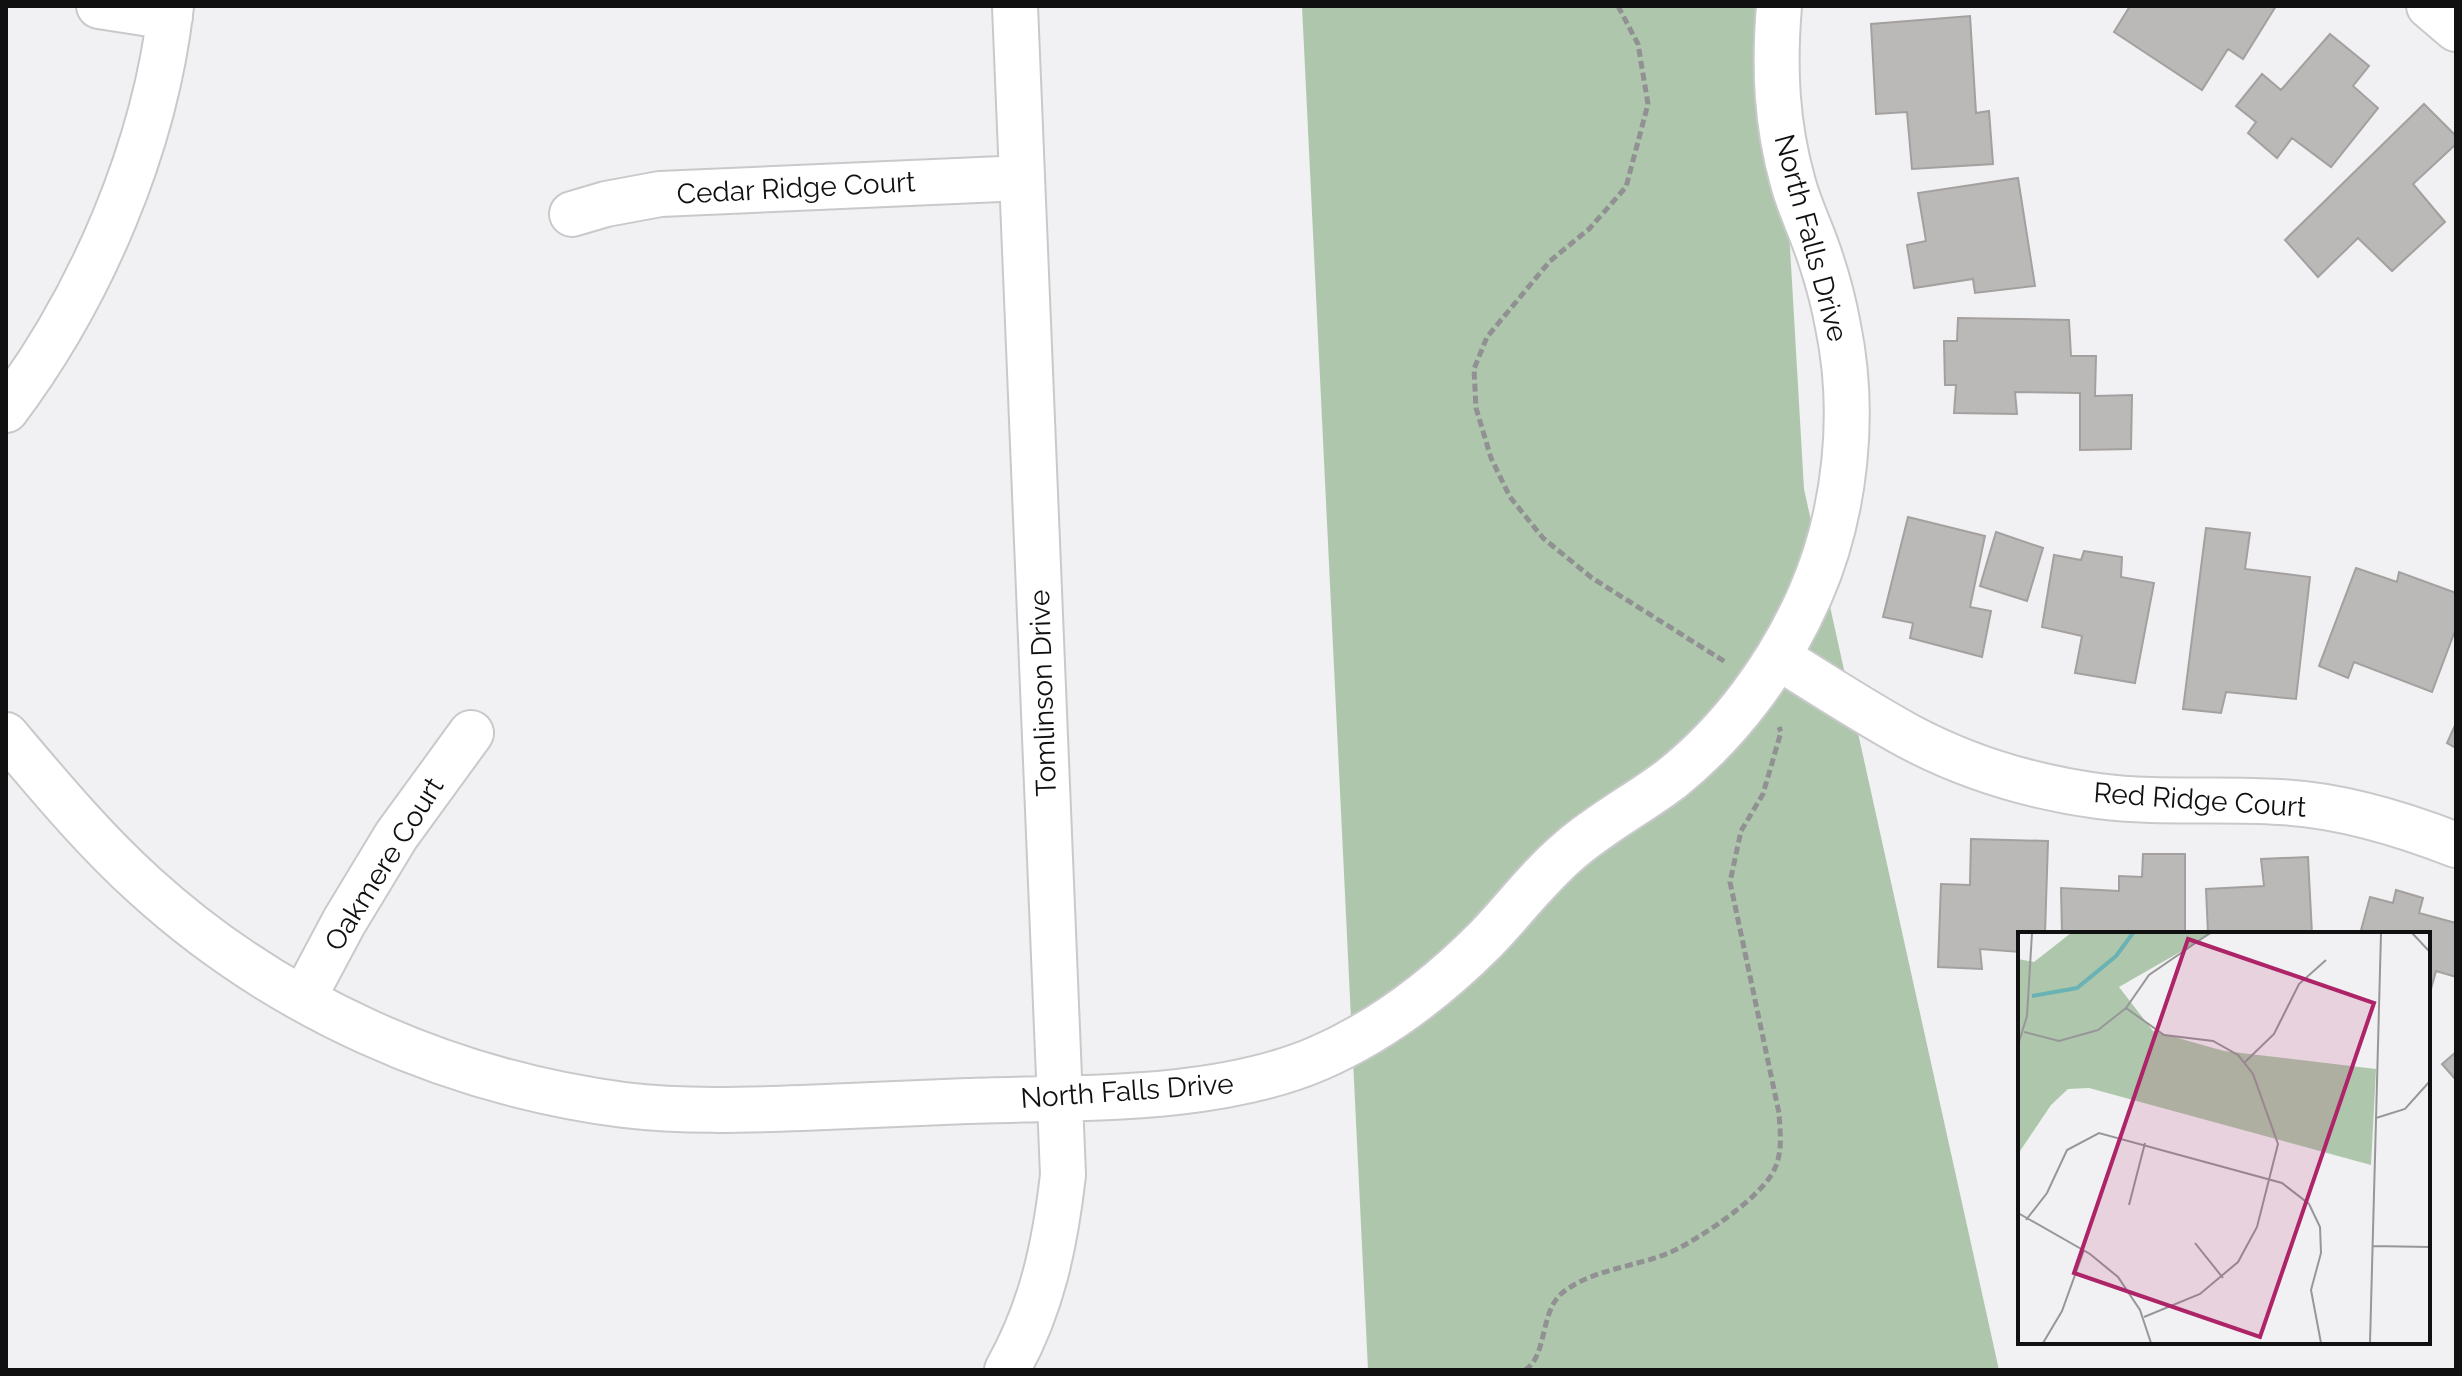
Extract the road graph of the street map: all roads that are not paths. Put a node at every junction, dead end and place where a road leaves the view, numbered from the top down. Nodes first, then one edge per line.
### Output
1 (99, 6) edge
2 (1015, 6) edge
3 (1779, 6) edge
4 (2429, 6) edge
5 (170, 11) edge
6 (2456, 29) edge
7 (1022, 178) junction
8 (572, 214) dead end
9 (6, 410) edge
10 (1769, 671) junction
11 (471, 733) dead end
12 (6, 735) edge
13 (2456, 845) edge
14 (303, 999) junction
15 (1060, 1098) junction
16 (1007, 1370) edge

1 - 5 street
2 - 7 street, Tomlinson Drive
3 - 10 street, North Falls Drive
4 - 6 street
5 - 9 street
7 - 8 street, Cedar Ridge Court
7 - 15 street, Tomlinson Drive
10 - 13 street, Red Ridge Court
10 - 15 street, North Falls Drive
11 - 14 street, Oakmere Court
12 - 14 street, North Falls Drive
14 - 15 street, North Falls Drive
15 - 16 street, Tomlinson Drive

